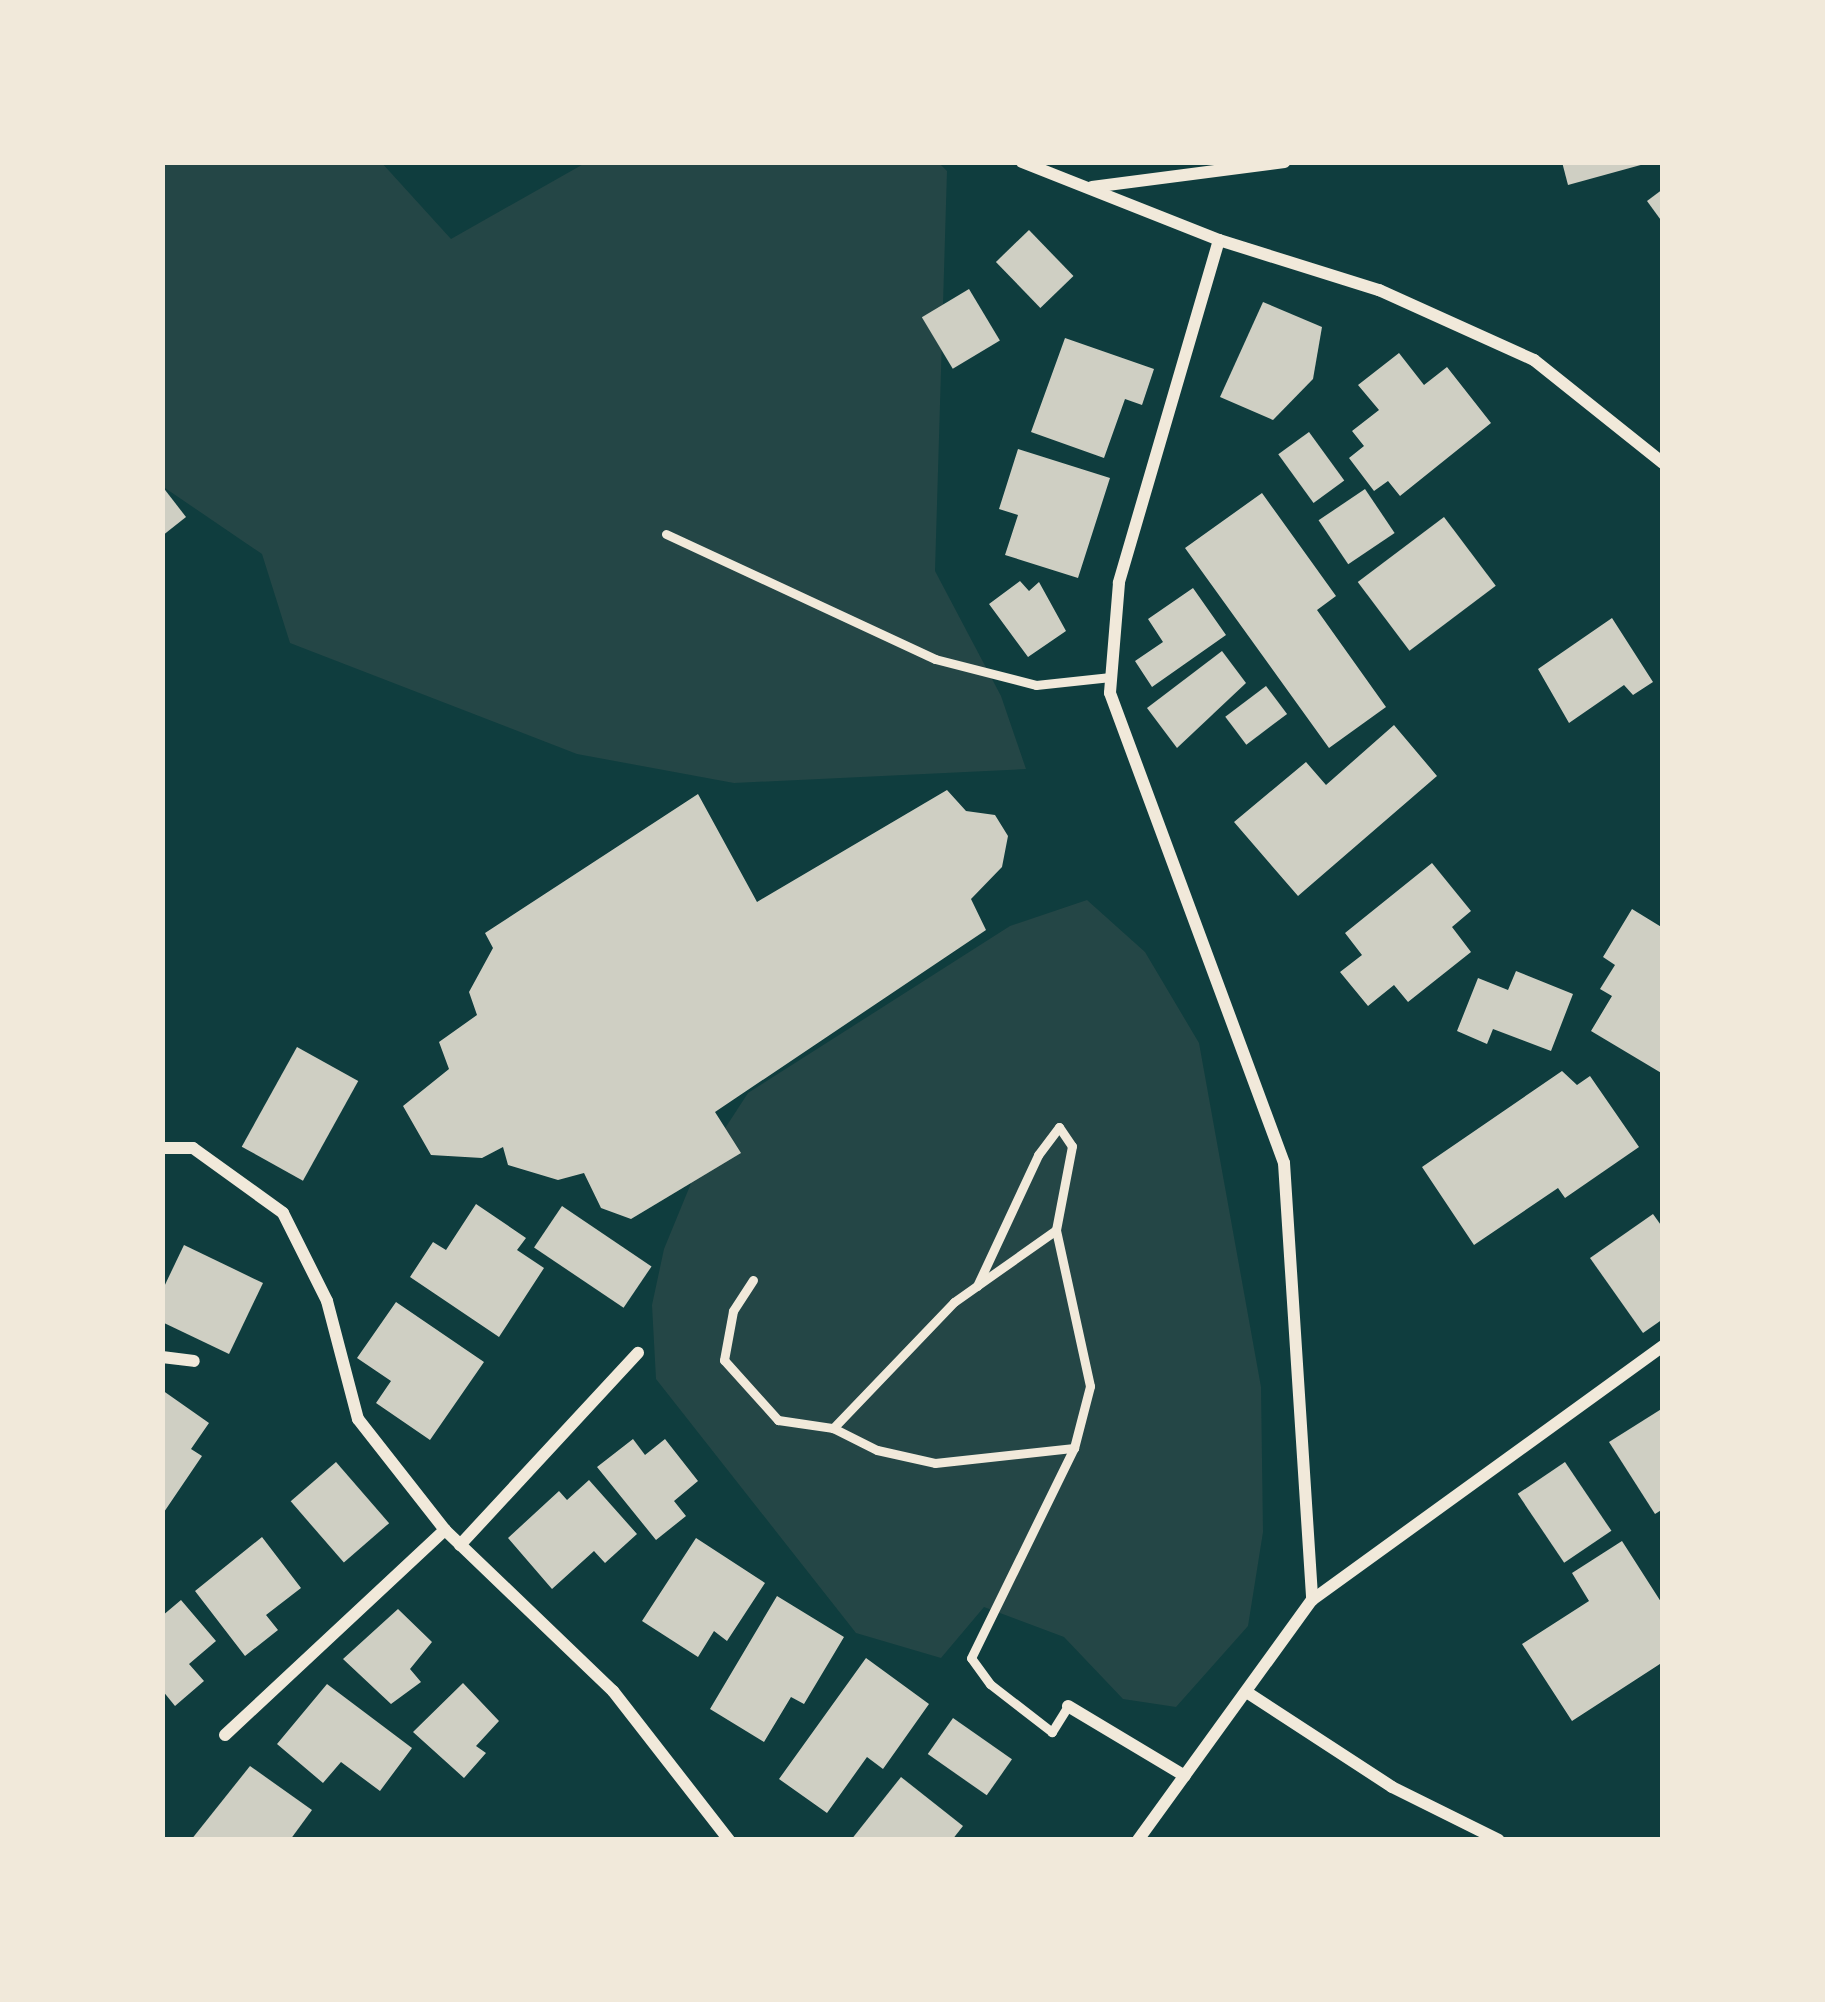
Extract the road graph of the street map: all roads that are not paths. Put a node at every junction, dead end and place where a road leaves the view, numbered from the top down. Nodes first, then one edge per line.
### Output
1 (1022, 162) edge
2 (1284, 162) edge
3 (1091, 188) junction
4 (1220, 240) junction
5 (1663, 463) edge
6 (666, 534) dead end
7 (1112, 677) junction
8 (162, 1148) edge
9 (1056, 1230) junction
10 (753, 1280) dead end
11 (977, 1286) junction
12 (1663, 1346) edge
13 (638, 1353) dead end
14 (162, 1357) edge
15 (194, 1360) dead end
16 (833, 1428) junction
17 (1074, 1448) junction
18 (445, 1530) junction
19 (460, 1545) junction
20 (1312, 1600) junction
21 (1248, 1693) junction
22 (1068, 1706) joint
23 (225, 1736) dead end
24 (1185, 1777) junction
25 (729, 1840) edge
26 (1138, 1840) edge
27 (1499, 1840) edge

1 - 3 street
2 - 3 street
3 - 4 street
4 - 5 street
4 - 7 street
6 - 7 lane
7 - 20 street
8 - 18 street
9 - 11 lane
9 - 11 lane
9 - 17 lane
10 - 16 lane
11 - 16 lane
12 - 20 street
13 - 19 street
14 - 15 street
16 - 17 lane
17 - 22 lane
18 - 19 street
18 - 23 street
19 - 25 street
20 - 21 street
21 - 24 street
21 - 27 street
22 - 24 street
24 - 26 street

